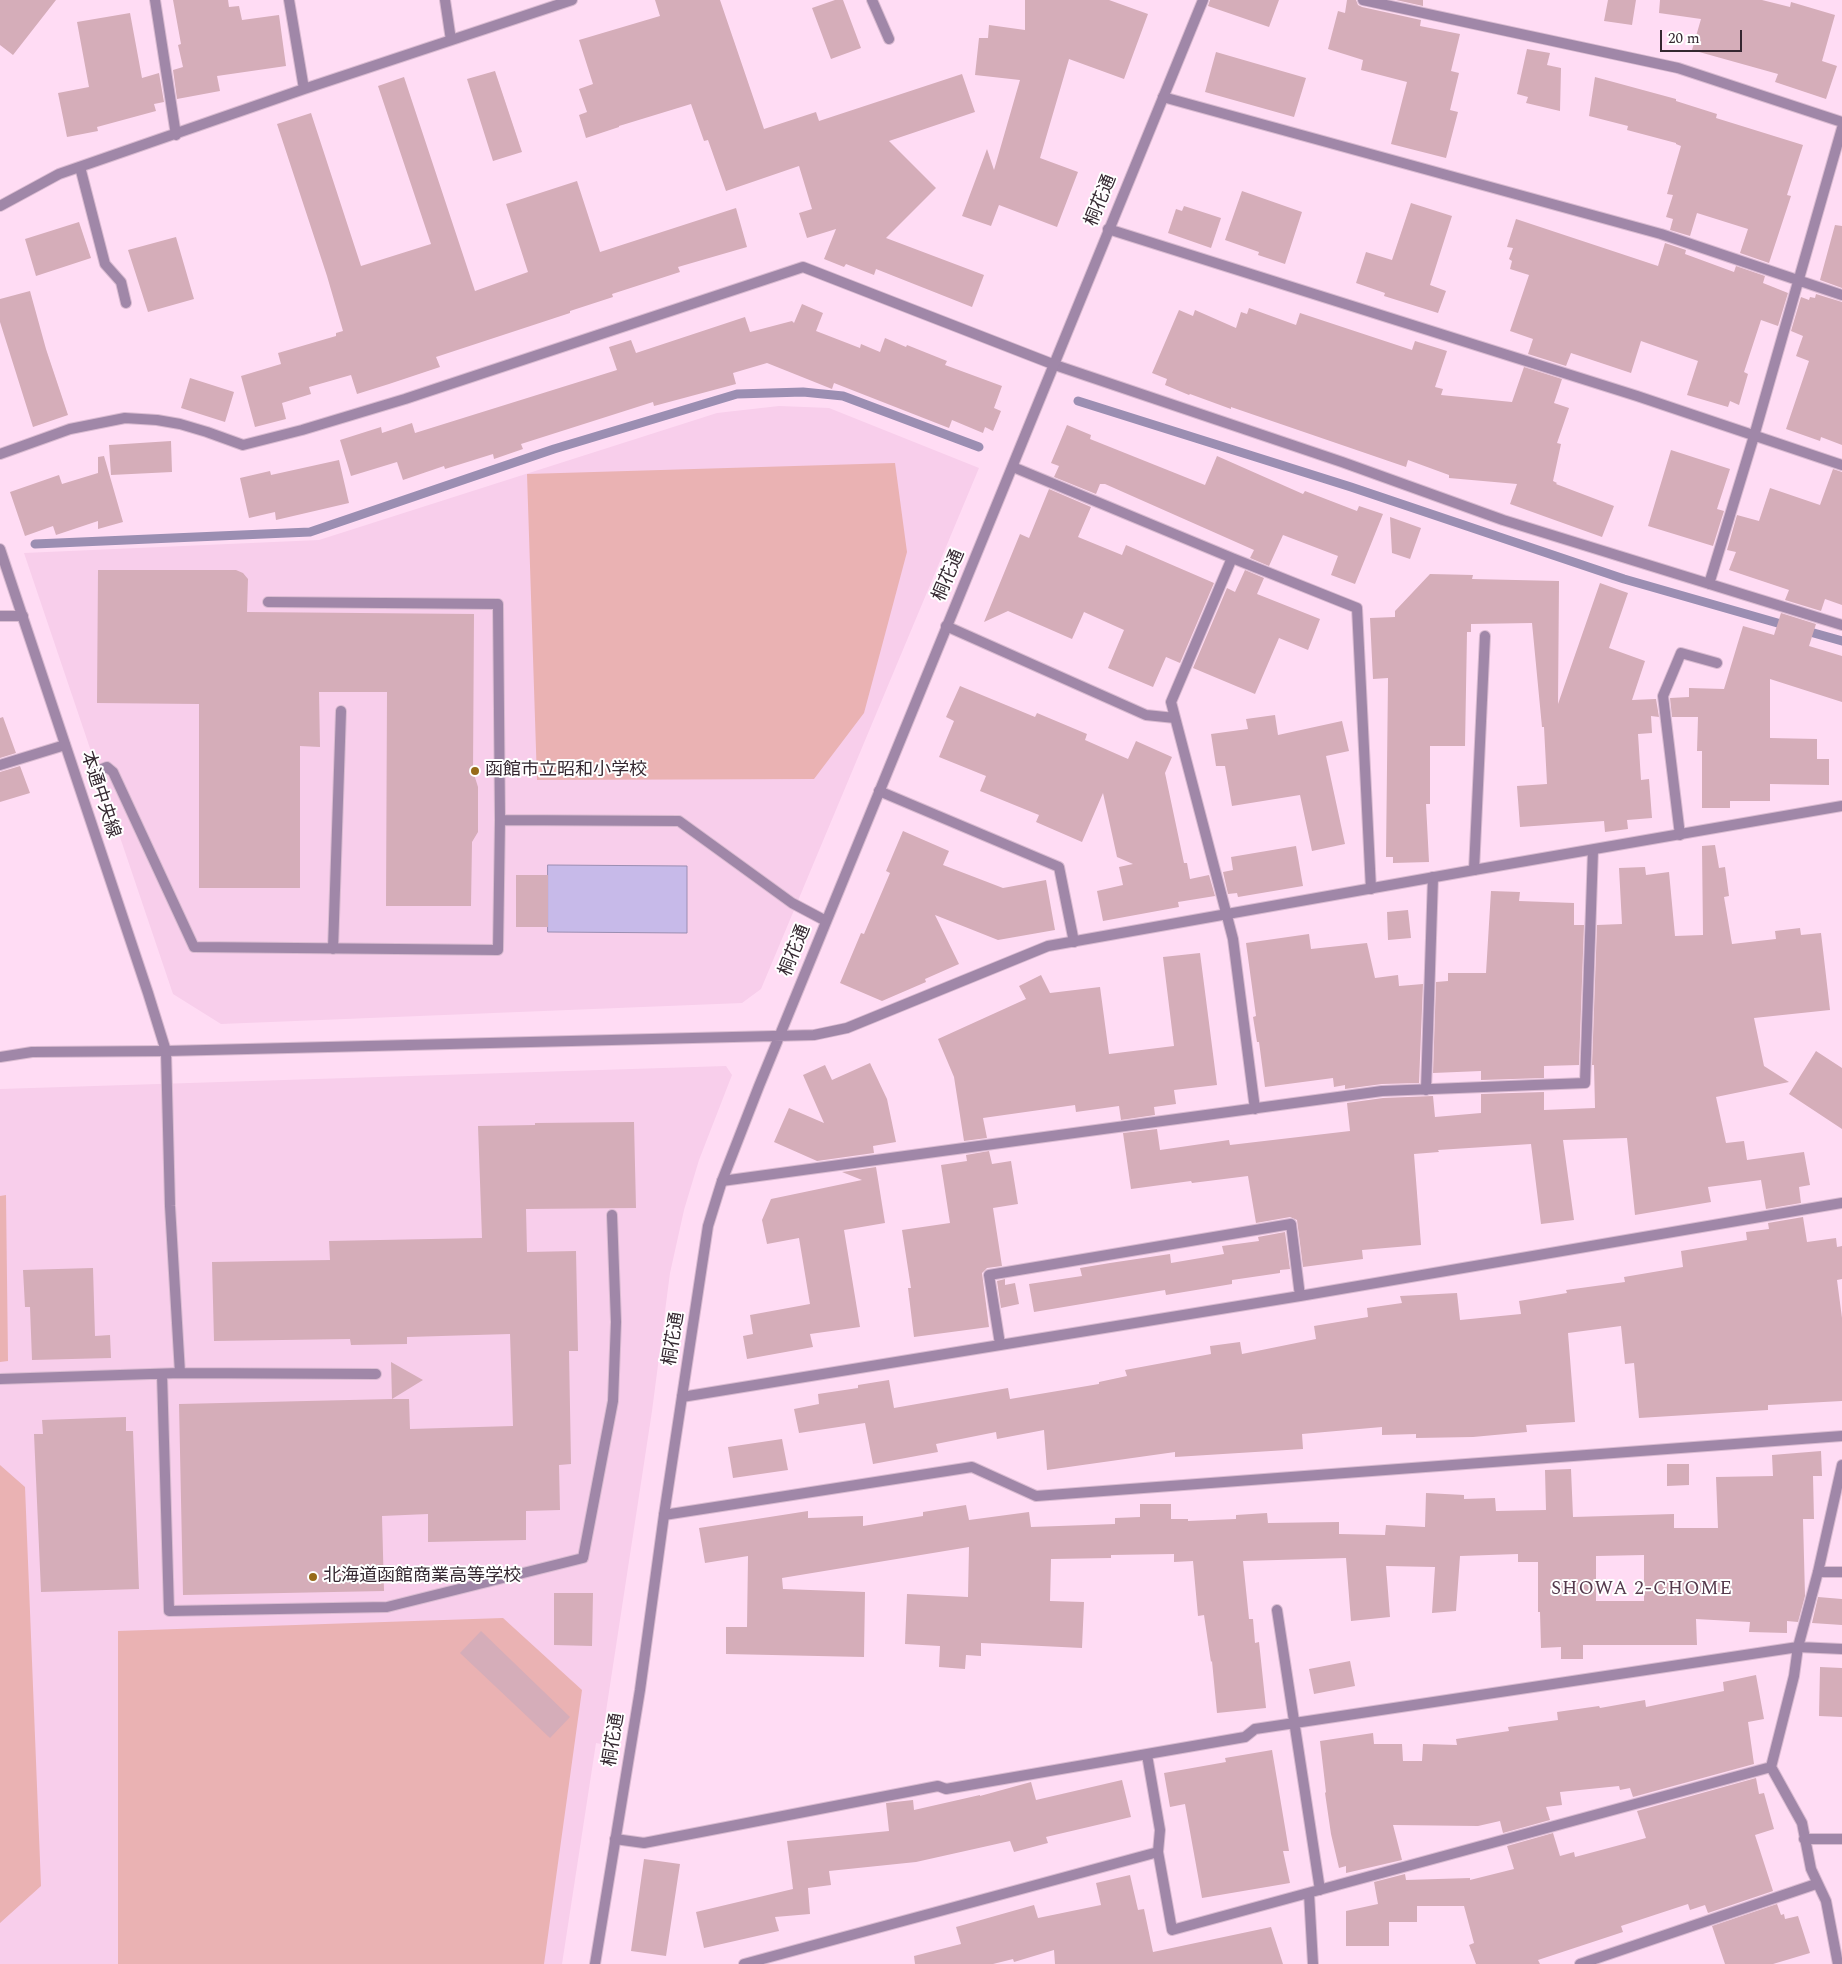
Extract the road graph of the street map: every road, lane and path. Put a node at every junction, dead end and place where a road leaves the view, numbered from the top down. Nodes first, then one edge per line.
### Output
1 (155, 0) edge
2 (289, 0) edge
3 (445, 0) edge
4 (572, 0) edge
5 (872, 0) edge
6 (1202, 0) edge
7 (1363, 0) edge
8 (451, 40) junction
9 (889, 40) dead end
10 (304, 89) junction
11 (1163, 97) junction
12 (1842, 122) edge
13 (1842, 128) edge
14 (176, 135) junction
15 (80, 167) junction
16 (0, 206) edge
17 (1108, 229) junction
18 (1799, 282) junction
19 (1842, 296) edge
20 (126, 303) dead end
21 (1055, 365) junction
22 (1754, 436) junction
23 (0, 454) edge
24 (1842, 465) edge
25 (1013, 466) junction
26 (0, 549) edge
27 (1232, 558) junction
28 (1709, 584) junction
29 (268, 602) dead end
30 (0, 616) edge
31 (23, 616) junction
32 (1842, 624) edge
33 (946, 626) junction
34 (1485, 636) dead end
35 (1717, 664) dead end
36 (341, 711) dead end
37 (1175, 718) junction
38 (65, 745) junction
39 (0, 765) edge
40 (92, 773) dead end
41 (879, 791) junction
42 (1842, 806) edge
43 (500, 820) junction
44 (1680, 835) junction
45 (1593, 850) junction
46 (1474, 870) junction
47 (1433, 877) junction
48 (1371, 889) junction
49 (1225, 914) junction
50 (826, 922) junction
51 (1074, 942) junction
52 (333, 949) junction
53 (780, 1036) junction
54 (166, 1051) junction
55 (0, 1057) edge
56 (1426, 1090) junction
57 (1255, 1109) junction
58 (722, 1181) junction
59 (1842, 1203) edge
60 (612, 1215) dead end
61 (1300, 1296) junction
62 (1000, 1344) junction
63 (180, 1373) junction
64 (162, 1374) junction
65 (376, 1374) dead end
66 (0, 1379) edge
67 (682, 1398) junction
68 (1842, 1436) edge
69 (1842, 1465) edge
70 (664, 1515) junction
71 (1818, 1572) junction
72 (1842, 1572) edge
73 (1277, 1610) dead end
74 (1798, 1647) junction
75 (1842, 1650) edge
76 (1294, 1724) junction
77 (1147, 1755) junction
78 (1771, 1767) junction
79 (615, 1839) junction
80 (1804, 1839) junction
81 (1842, 1839) edge
82 (1158, 1852) junction
83 (1816, 1884) junction
84 (1320, 1890) junction
85 (1309, 1892) junction
86 (595, 1964) edge
87 (744, 1964) edge
88 (1313, 1964) edge
89 (1580, 1964) edge
90 (1838, 1964) edge

1 - 14 street
2 - 10 street
3 - 8 street
4 - 8 street
5 - 9 street
6 - 11 street, 桐花通
7 - 12 street
8 - 10 street
10 - 14 street
11 - 17 street, 桐花通
11 - 18 street
13 - 18 street
14 - 15 street
15 - 16 street
15 - 20 street
17 - 21 street, 桐花通
17 - 22 street
18 - 19 street
18 - 22 street
21 - 23 street
21 - 25 street, 桐花通
21 - 28 street
22 - 24 street
22 - 28 street
25 - 27 street
25 - 33 street, 桐花通
26 - 31 street, 本通中央線
27 - 37 street
27 - 48 street
28 - 32 street
29 - 43 street
30 - 31 street
31 - 38 street, 本通中央線
33 - 37 street
33 - 41 street, 桐花通
34 - 46 street
35 - 44 street
36 - 52 street
37 - 49 street
38 - 39 street
38 - 54 street, 本通中央線
40 - 52 street
41 - 50 street, 桐花通
41 - 51 street
42 - 44 street
43 - 50 street
43 - 52 street
44 - 45 street
45 - 46 street
45 - 56 street
46 - 47 street
47 - 48 street
47 - 56 street
48 - 49 street
49 - 51 street
49 - 57 street
50 - 53 street, 桐花通
51 - 53 street
53 - 54 street
53 - 58 street, 桐花通
54 - 55 street
54 - 63 street, 本通中央線
56 - 57 street
57 - 58 street
58 - 67 street, 桐花通
59 - 61 street
60 - 64 street
61 - 62 street
61 - 62 street
62 - 67 street
63 - 64 street
63 - 65 street
64 - 66 street
67 - 70 street, 桐花通
68 - 70 street
69 - 71 street
70 - 79 street, 桐花通
71 - 72 street
71 - 74 street
73 - 76 street
74 - 75 street
74 - 76 street
74 - 78 street
76 - 77 street
76 - 84 street
77 - 79 street
77 - 82 street
78 - 80 street
78 - 84 street
79 - 86 street, 桐花通
80 - 81 street
80 - 83 street
82 - 85 street
82 - 87 street
83 - 89 street
83 - 90 street
84 - 85 street
85 - 88 street

